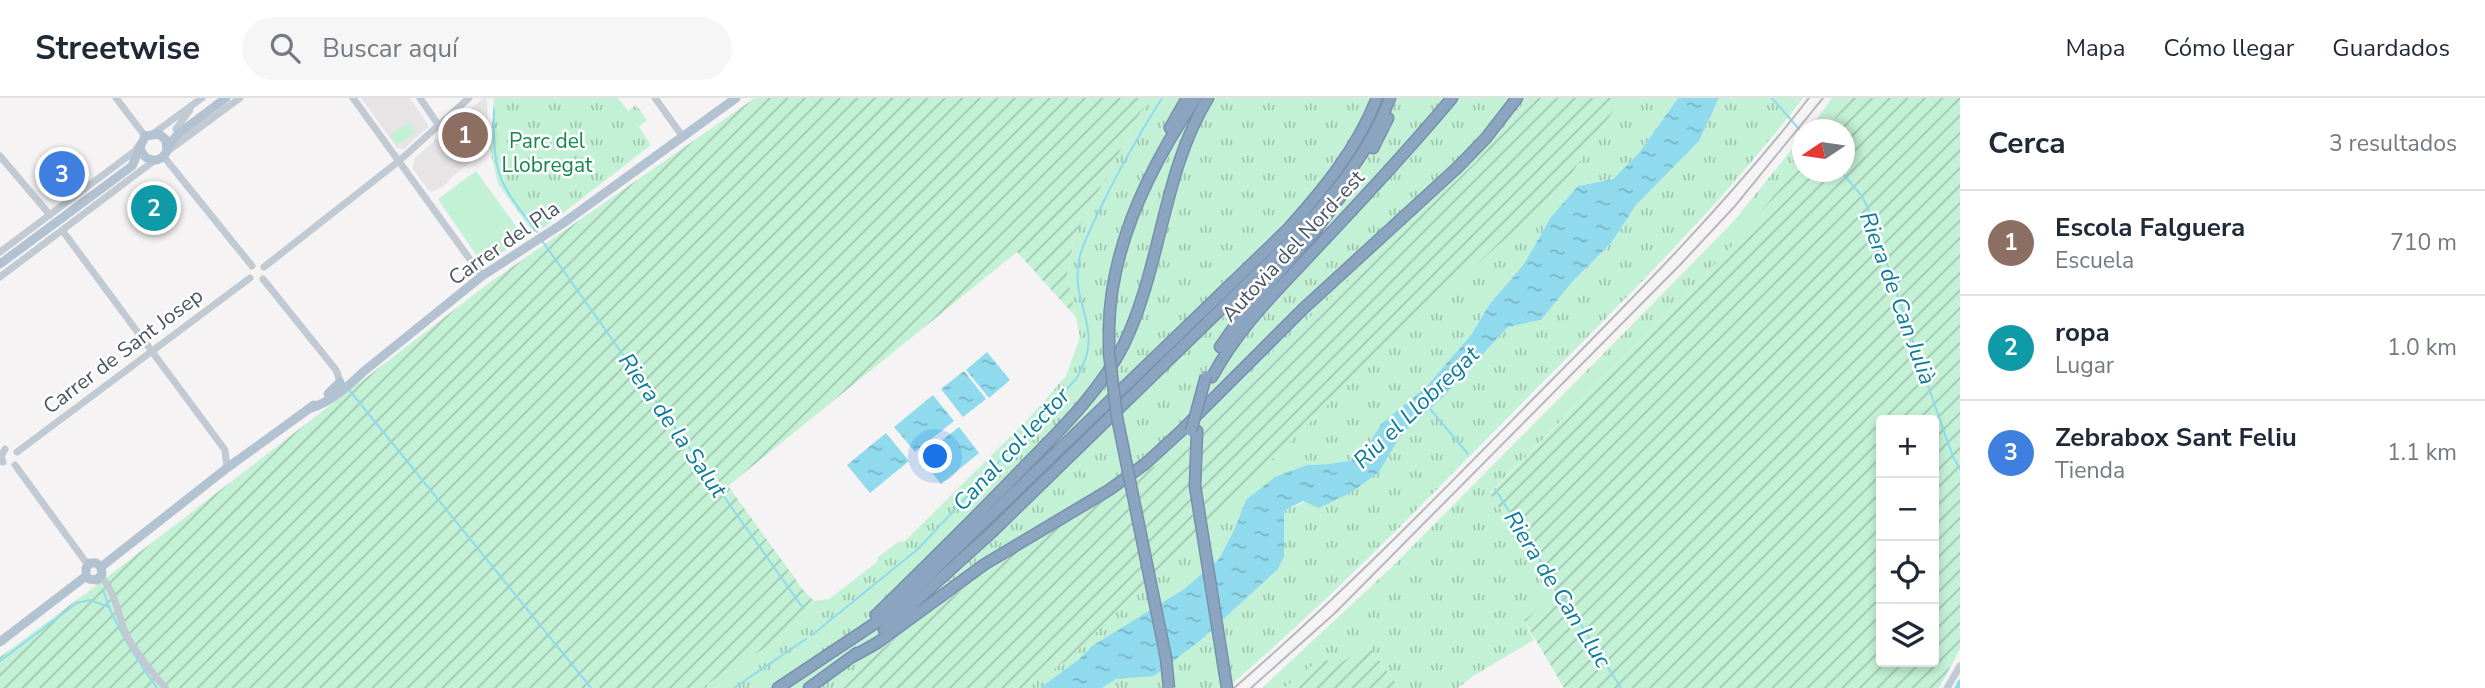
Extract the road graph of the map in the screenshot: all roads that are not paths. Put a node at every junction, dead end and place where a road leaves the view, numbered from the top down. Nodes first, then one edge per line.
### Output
1 (116, 98) edge
2 (203, 98) edge
3 (218, 98) edge
4 (226, 98) edge
5 (240, 98) edge
6 (353, 98) edge
7 (420, 98) edge
8 (469, 98) edge
9 (655, 98) edge
10 (736, 98) edge
11 (1187, 98) edge
12 (1196, 98) edge
13 (1208, 98) edge
14 (1377, 98) edge
15 (1390, 98) edge
16 (1396, 98) edge
17 (1451, 98) edge
18 (1517, 98) edge
19 (439, 126) junction
20 (176, 129) junction
21 (683, 137) junction
22 (148, 139) junction
23 (161, 155) junction
24 (0, 156) edge
25 (399, 161) junction
26 (132, 166) junction
27 (50, 215) junction
28 (1128, 228) junction
29 (62, 230) junction
30 (0, 252) edge
31 (0, 264) edge
32 (252, 266) junction
33 (264, 267) junction
34 (482, 276) junction
35 (0, 277) edge
36 (250, 278) junction
37 (263, 279) junction
38 (151, 351) junction
39 (1209, 376) junction
40 (345, 381) junction
41 (3, 446) edge
42 (225, 450) junction
43 (17, 452) junction
44 (244, 456) junction
45 (1, 463) edge
46 (15, 465) junction
47 (227, 468) junction
48 (88, 565) junction
49 (101, 567) junction
50 (86, 576) junction
51 (100, 578) junction
52 (856, 636) junction
53 (0, 642) edge
54 (852, 657) junction
55 (1960, 666) edge
56 (165, 688) edge
57 (778, 688) edge
58 (809, 688) edge
59 (1169, 688) edge
60 (1227, 688) edge
61 (1947, 688) edge

1 - 22 street
2 - 20 street
2 - 22 street
3 - 20 main road
4 - 23 main road
5 - 23 street
6 - 25 street
7 - 19 street
8 - 19 street
9 - 21 street
10 - 21 main road, Carrer del Pla
11 - 28 highway
12 - 28 highway
13 - 52 highway
14 - 52 highway
15 - 54 highway
16 - 39 highway
17 - 39 highway, Autovia del Nord-est
18 - 54 highway
19 - 25 street
20 - 22 main road
21 - 34 main road, Carrer del Pla
22 - 23 main road
22 - 23 main road
22 - 26 main road
22 - 27 street
23 - 26 main road
23 - 29 street
23 - 32 street
24 - 27 street
25 - 33 street
25 - 34 street
26 - 31 main road
27 - 30 street
28 - 59 highway, bridge
29 - 35 street
29 - 38 street
32 - 33 street
32 - 36 street
33 - 37 street
34 - 40 main road, Carrer del Pla
36 - 37 street
36 - 38 street, Carrer de Sant Josep
37 - 40 street
38 - 42 street
38 - 43 street, Carrer de Sant Josep
39 - 60 highway, Autovia del Nord-est, bridge
40 - 44 main road, Carrer del Pla
41 - 43 street
41 - 45 street
42 - 44 street
42 - 47 street
43 - 46 street
44 - 47 main road, Carrer del Pla
45 - 46 street
46 - 48 street
47 - 49 main road, Carrer del Pla
48 - 49 main road
48 - 50 main road
49 - 51 main road
50 - 51 main road
50 - 53 main road
51 - 56 street
52 - 57 highway
54 - 58 highway
55 - 61 street

